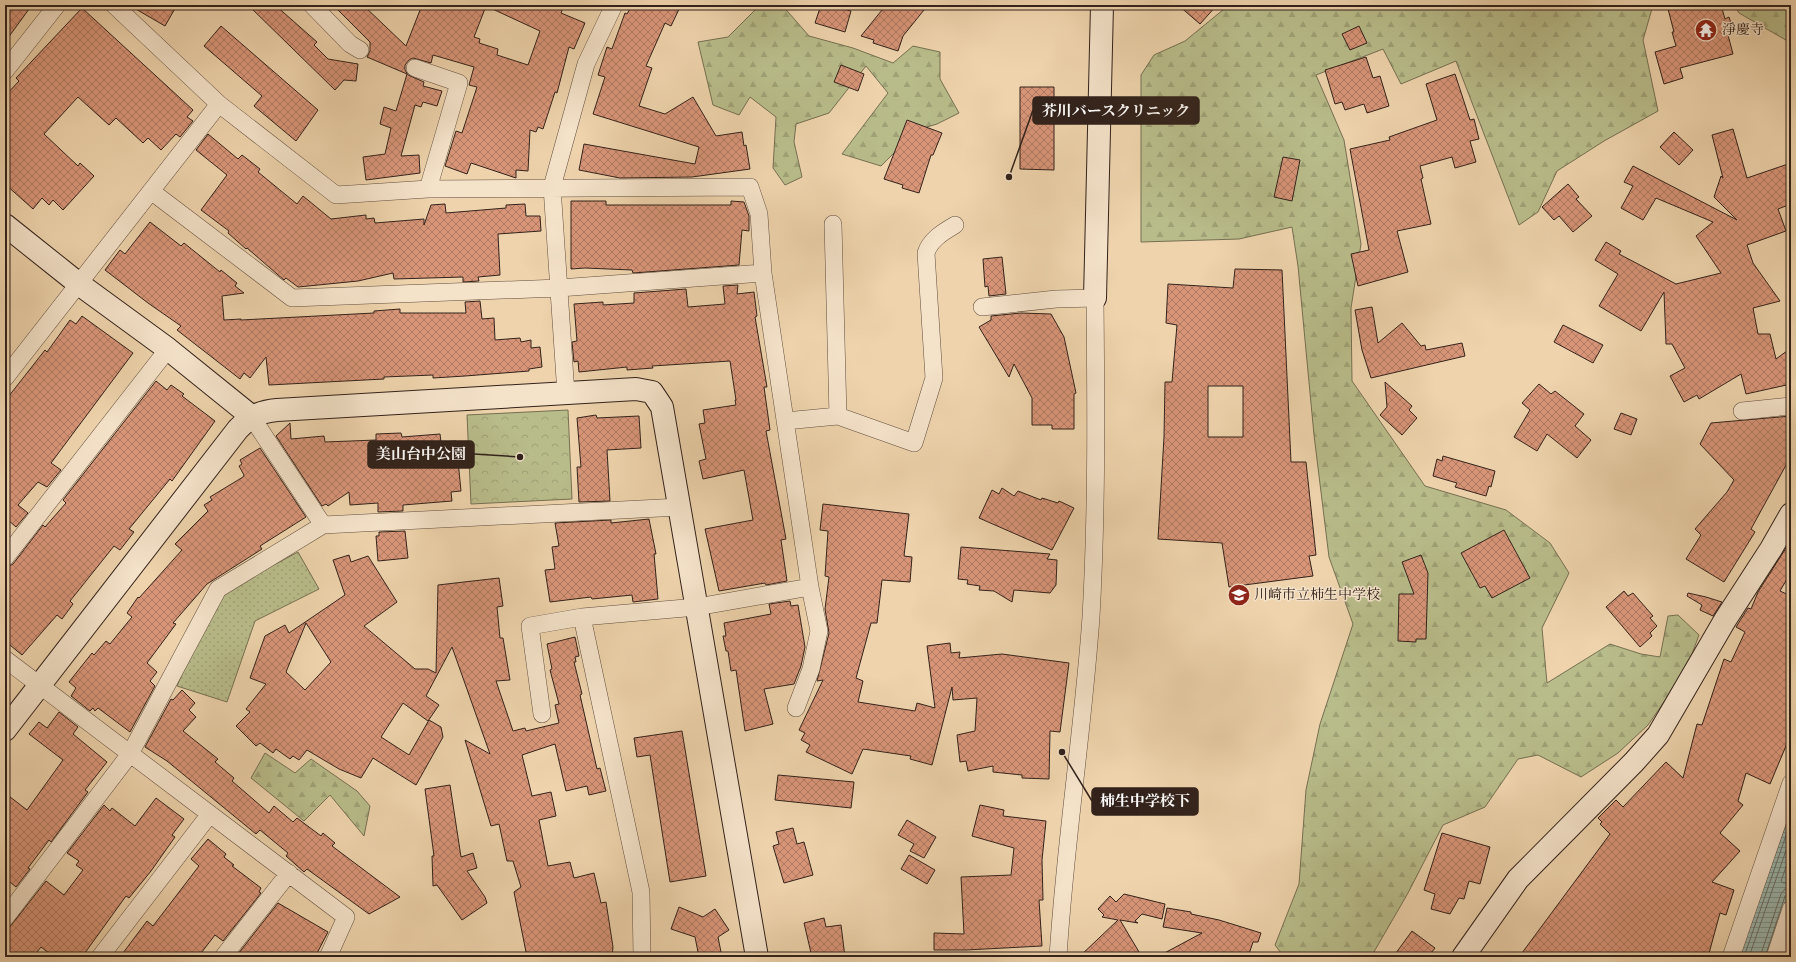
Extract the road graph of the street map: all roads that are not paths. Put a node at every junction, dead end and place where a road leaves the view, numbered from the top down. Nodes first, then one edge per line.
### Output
1 (57, 5) edge
2 (114, 5) edge
3 (312, 5) edge
4 (614, 5) edge
5 (1102, 5) edge
6 (360, 50) dead end
7 (415, 68) dead end
8 (5, 71) edge
9 (219, 104) junction
10 (552, 187) junction
11 (428, 189) junction
12 (151, 191) junction
13 (833, 224) dead end
14 (5, 225) edge
15 (955, 225) dead end
16 (764, 273) junction
17 (79, 284) junction
18 (559, 288) junction
19 (1095, 298) junction
20 (982, 307) dead end
21 (168, 349) junction
22 (5, 378) edge
23 (566, 394) junction
24 (1791, 406) edge
25 (1742, 411) dead end
26 (251, 416) junction
27 (838, 416) junction
28 (785, 420) junction
29 (680, 507) junction
30 (1791, 514) edge
31 (323, 525) junction
32 (5, 558) edge
33 (810, 587) junction
34 (697, 607) junction
35 (582, 617) junction
36 (5, 659) edge
37 (39, 686) junction
38 (796, 708) dead end
39 (542, 714) dead end
40 (5, 730) edge
41 (130, 754) junction
42 (1791, 783) edge
43 (210, 814) junction
44 (289, 873) junction
45 (1791, 909) edge
46 (5, 918) edge
47 (100, 957) edge
48 (224, 957) edge
49 (328, 957) edge
50 (642, 957) edge
51 (757, 957) edge
52 (1058, 957) edge
53 (1463, 957) edge
54 (1731, 957) edge
55 (1775, 957) edge

1 - 8 street
2 - 9 street
3 - 6 street
4 - 10 street
5 - 19 street
7 - 11 street
9 - 11 street
9 - 12 street
10 - 11 street
10 - 16 street
10 - 18 street
12 - 17 street
12 - 18 street
13 - 27 street
14 - 17 street
15 - 27 street
16 - 18 street
16 - 28 street
17 - 21 street
17 - 22 street
18 - 23 street
19 - 20 street
19 - 52 street
21 - 26 street
21 - 32 street
23 - 26 street
23 - 29 street
24 - 25 street
26 - 31 street
26 - 37 street
27 - 28 street
28 - 33 street
29 - 31 street
29 - 34 street
30 - 53 street
31 - 41 street
33 - 34 street
33 - 38 street
34 - 35 street
34 - 51 street
35 - 39 street
35 - 50 street
36 - 37 street
37 - 40 street
37 - 41 street
41 - 43 street
41 - 46 street
42 - 54 street
43 - 44 street
43 - 47 street
44 - 48 street
44 - 49 street
45 - 55 street

